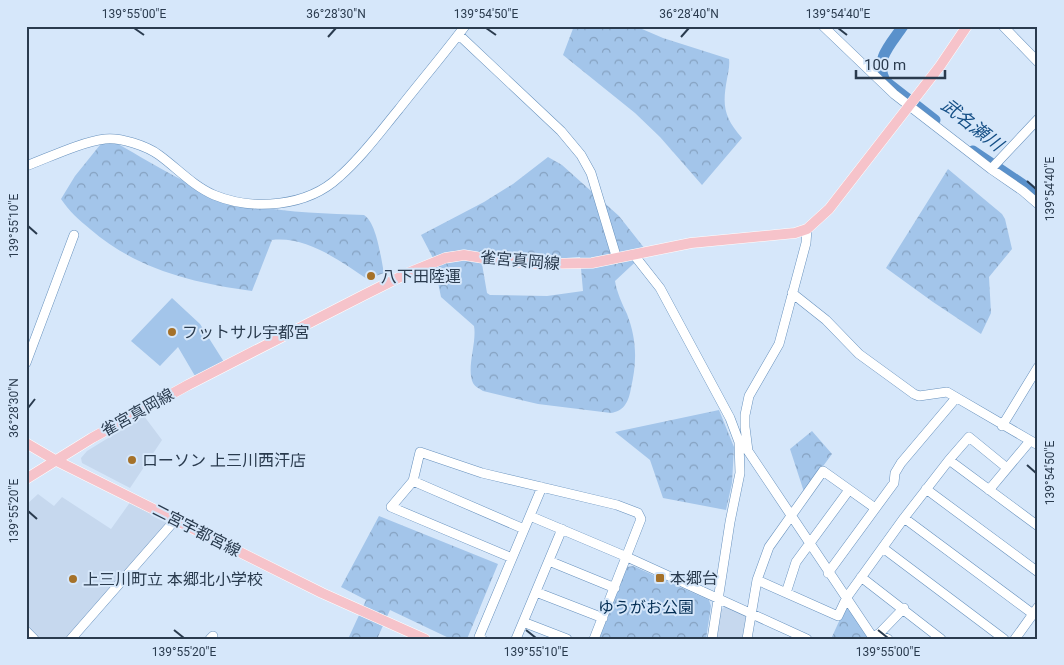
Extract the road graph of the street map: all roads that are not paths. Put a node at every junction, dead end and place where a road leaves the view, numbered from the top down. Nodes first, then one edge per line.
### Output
1 (465, 26) edge
2 (823, 26) edge
3 (967, 26) edge
4 (1004, 26) edge
5 (459, 35) junction
6 (1038, 62) edge
7 (908, 106) junction
8 (1038, 119) edge
9 (26, 166) edge
10 (991, 169) junction
11 (1038, 204) edge
12 (807, 228) junction
13 (74, 236) dead end
14 (634, 255) junction
15 (617, 259) junction
16 (792, 293) junction
17 (26, 363) edge
18 (1038, 367) edge
19 (956, 398) junction
20 (745, 415) junction
21 (732, 424) junction
22 (1002, 426) junction
23 (26, 443) edge
24 (1034, 443) edge
25 (55, 460) junction
26 (948, 460) junction
27 (1007, 468) junction
28 (26, 478) edge
29 (412, 481) junction
30 (542, 487) junction
31 (926, 489) junction
32 (849, 490) junction
33 (989, 490) junction
34 (875, 508) junction
35 (791, 515) junction
36 (530, 516) junction
37 (904, 518) junction
38 (176, 519) junction
39 (1038, 526) edge
40 (524, 529) junction
41 (562, 529) junction
42 (810, 543) junction
43 (882, 548) junction
44 (627, 557) junction
45 (512, 558) junction
46 (549, 561) junction
47 (1038, 572) edge
48 (828, 573) junction
49 (862, 577) junction
50 (757, 580) junction
51 (614, 588) junction
52 (536, 592) junction
53 (786, 593) junction
54 (847, 597) junction
55 (718, 598) junction
56 (904, 608) junction
57 (1035, 610) edge
58 (751, 613) junction
59 (603, 618) junction
60 (523, 622) junction
61 (26, 631) edge
62 (878, 634) junction
63 (561, 638) edge
64 (34, 639) edge
65 (71, 639) edge
66 (425, 639) edge
67 (482, 639) edge
68 (516, 639) edge
69 (594, 639) edge
70 (712, 639) edge
71 (747, 639) edge
72 (807, 639) edge
73 (888, 639) edge
74 (941, 639) edge
75 (1004, 639) edge
76 (1015, 639) edge

1 - 5 street
2 - 7 street
3 - 7 main road, 雀宮真岡線
4 - 6 street
5 - 9 street
5 - 15 street
7 - 10 street
7 - 12 main road, 雀宮真岡線
8 - 10 street
10 - 11 street
12 - 14 main road, 雀宮真岡線
12 - 16 street
13 - 17 street
14 - 15 main road, 雀宮真岡線
14 - 21 street
15 - 25 main road, 雀宮真岡線
16 - 19 street
16 - 20 street
18 - 22 street
19 - 22 street
19 - 34 street
20 - 21 street
20 - 35 street
21 - 55 street
22 - 24 street
23 - 25 main road, 二宮宇都宮線
24 - 27 street
25 - 28 main road, 雀宮真岡線
25 - 38 main road, 二宮宇都宮線
26 - 27 street
26 - 31 street
26 - 33 street
27 - 33 street
29 - 30 street
29 - 40 street
29 - 45 street
30 - 36 street
30 - 44 street
31 - 37 street
31 - 47 street
32 - 34 street
32 - 35 street
32 - 42 street
33 - 39 street
34 - 48 street
35 - 42 street
35 - 50 street
36 - 40 street
36 - 41 street
37 - 43 street
37 - 57 street
38 - 65 street
38 - 66 main road, 二宮宇都宮線
40 - 45 street
41 - 44 street
41 - 46 street
42 - 48 street
42 - 53 street
43 - 49 street
43 - 75 street
44 - 51 street
44 - 55 street
45 - 67 street
46 - 51 street
46 - 52 street
48 - 54 street
49 - 54 street
49 - 56 street
50 - 53 street
50 - 58 street
51 - 59 street
52 - 59 street
52 - 60 street
53 - 54 street
54 - 62 street
55 - 58 street
55 - 70 street
56 - 62 street
56 - 74 street
57 - 76 street
58 - 71 street
58 - 72 street
59 - 69 street
60 - 63 street
60 - 68 street
61 - 64 street
62 - 73 street

